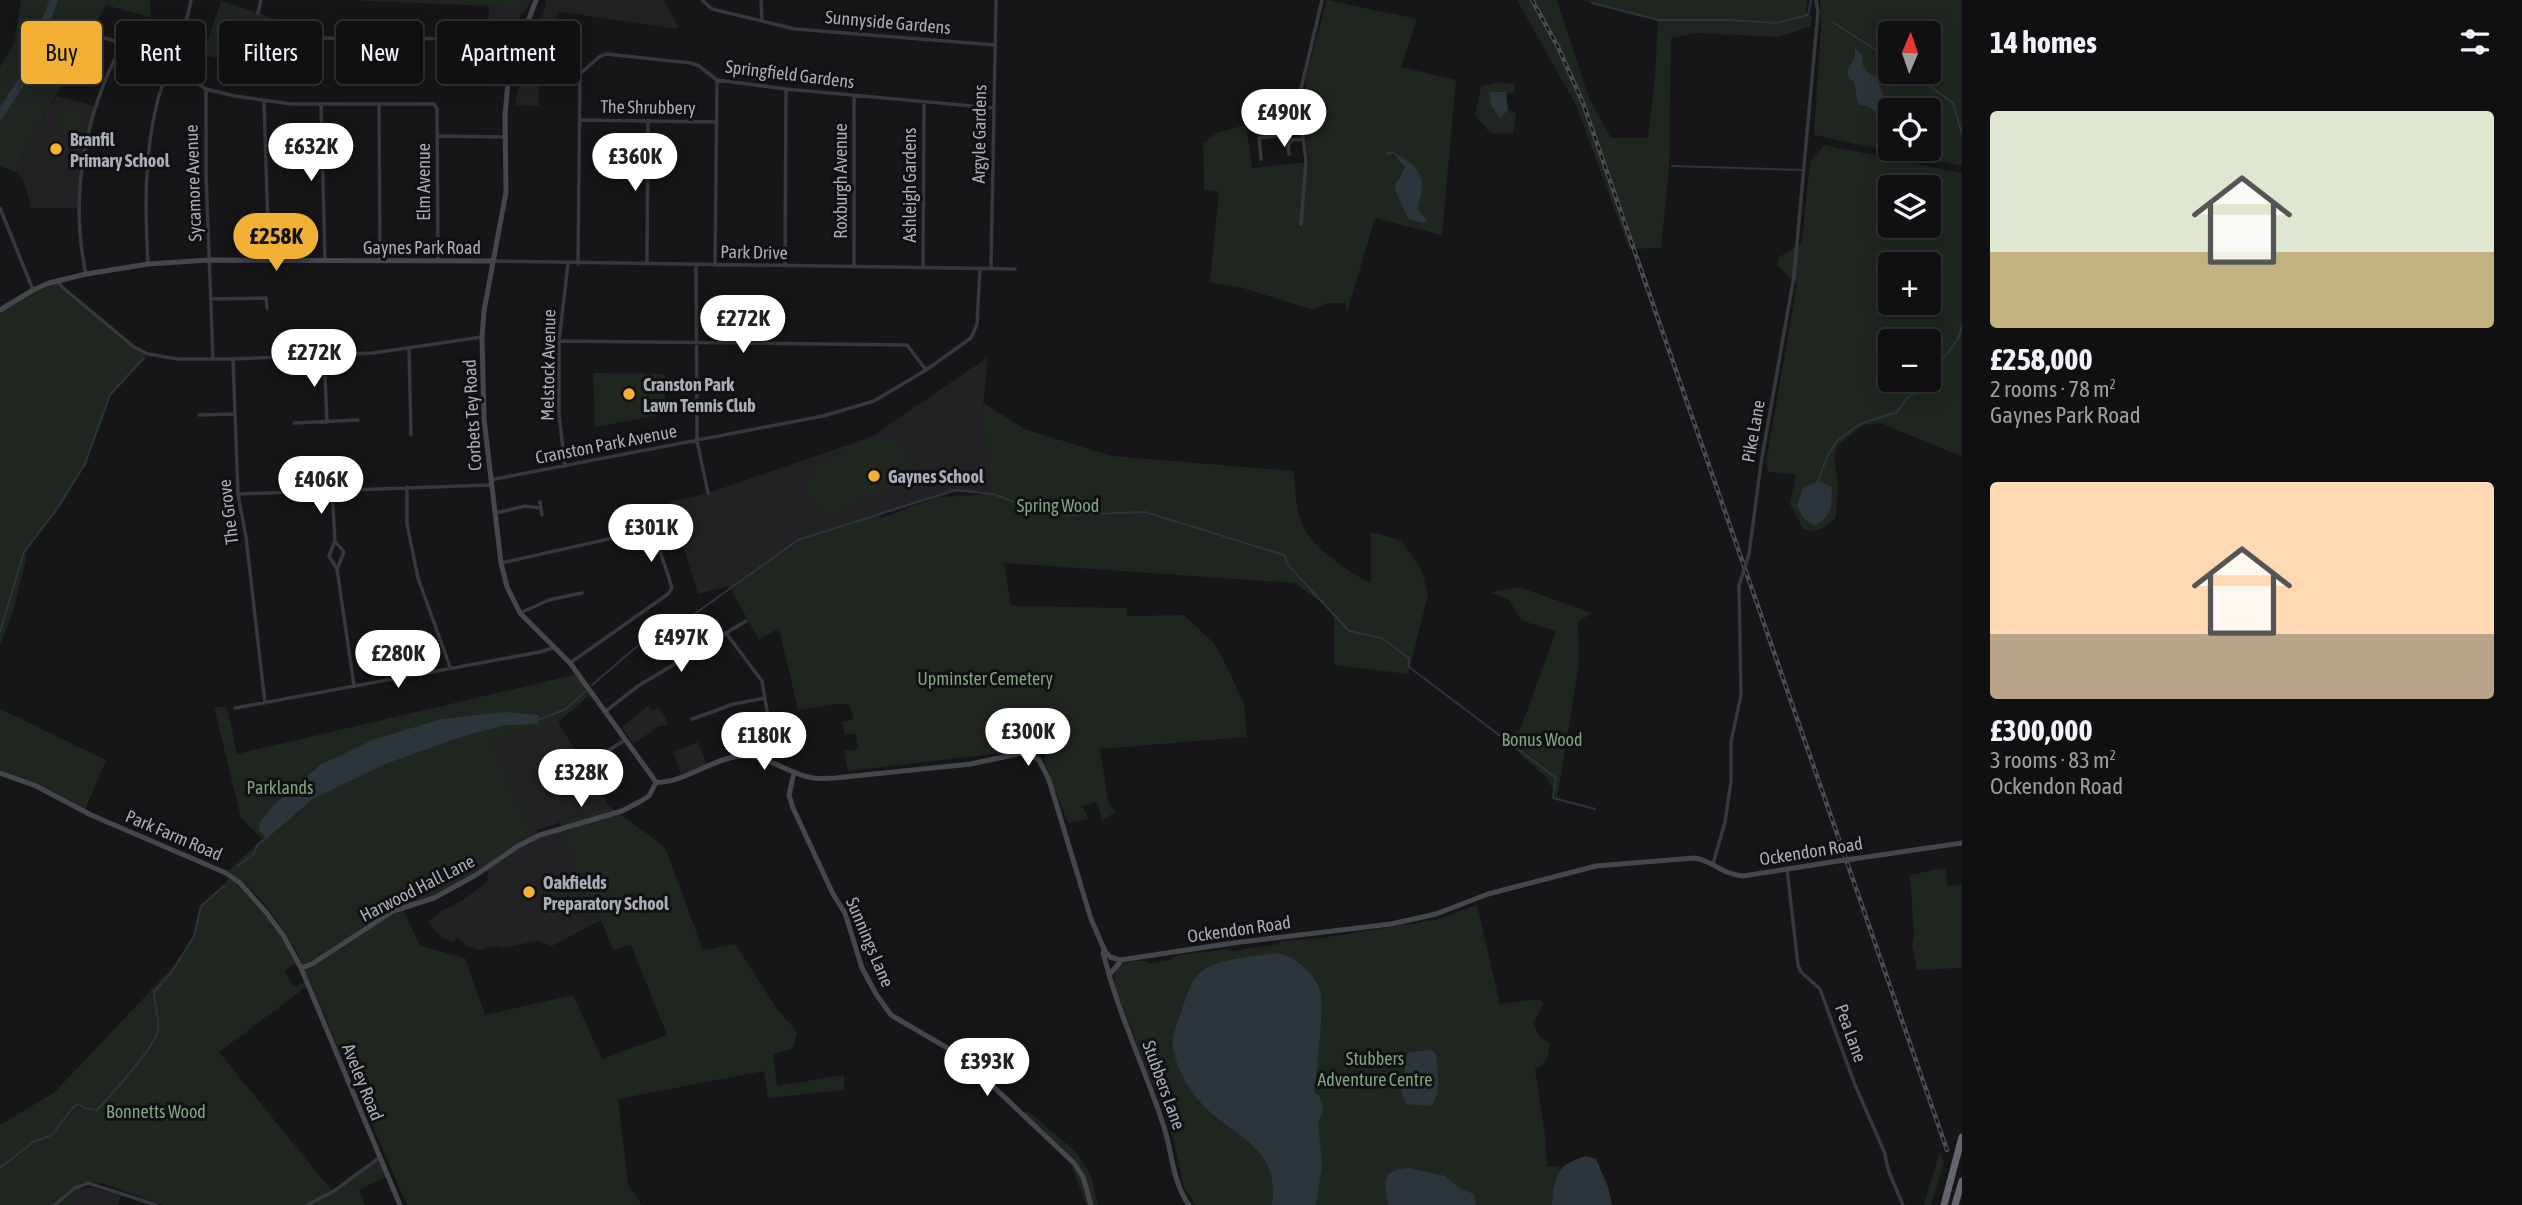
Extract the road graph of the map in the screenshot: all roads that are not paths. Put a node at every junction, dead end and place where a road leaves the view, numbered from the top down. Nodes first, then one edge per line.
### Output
1 (191, 0) edge
2 (261, 0) edge
3 (536, 0) edge
4 (702, 0) edge
5 (761, 0) edge
6 (996, 0) edge
7 (1322, 0) edge
8 (1816, 0) edge
9 (258, 13) dead end
10 (187, 21) edge
11 (528, 21) edge
12 (762, 21) junction
13 (322, 38) edge
14 (437, 39) edge
15 (995, 45) junction
16 (116, 58) edge
17 (580, 74) edge
18 (717, 80) junction
19 (163, 84) edge
20 (198, 84) edge
21 (508, 84) edge
22 (580, 84) edge
23 (206, 89) junction
24 (786, 89) junction
25 (854, 95) junction
26 (264, 101) junction
27 (924, 102) junction
28 (321, 105) junction
29 (379, 105) junction
30 (994, 108) junction
31 (580, 120) junction
32 (648, 121) junction
33 (717, 122) junction
34 (437, 136) junction
35 (505, 137) junction
36 (1303, 139) junction
37 (1292, 140) junction
38 (1289, 154) dead end
39 (1261, 159) dead end
40 (0, 208) edge
41 (1301, 224) dead end
42 (209, 260) junction
43 (270, 260) junction
44 (380, 260) junction
45 (438, 260) junction
46 (325, 261) junction
47 (494, 261) junction
48 (148, 264) junction
49 (568, 264) junction
50 (578, 264) junction
51 (647, 264) junction
52 (696, 265) junction
53 (715, 265) junction
54 (785, 266) junction
55 (854, 267) junction
56 (923, 268) junction
57 (991, 268) junction
58 (980, 269) junction
59 (1015, 269) dead end
60 (86, 274) junction
61 (58, 281) junction
62 (33, 290) junction
63 (211, 299) junction
64 (267, 308) dead end
65 (0, 310) edge
66 (482, 337) junction
67 (559, 341) junction
68 (698, 342) junction
69 (409, 349) junction
70 (324, 355) junction
71 (213, 359) junction
72 (233, 359) junction
73 (926, 370) junction
74 (235, 414) junction
75 (200, 415) dead end
76 (358, 420) dead end
77 (327, 422) junction
78 (294, 423) dead end
79 (411, 435) dead end
80 (697, 441) junction
81 (565, 466) junction
82 (490, 482) junction
83 (407, 486) junction
84 (332, 490) junction
85 (708, 493) dead end
86 (238, 494) junction
87 (540, 502) dead end
88 (540, 508) junction
89 (494, 513) junction
90 (542, 514) dead end
91 (335, 541) junction
92 (500, 563) junction
93 (337, 569) junction
94 (582, 593) dead end
95 (520, 613) junction
96 (746, 621) dead end
97 (726, 633) junction
98 (555, 647) junction
99 (570, 663) junction
100 (450, 667) junction
101 (354, 686) junction
102 (765, 698) junction
103 (265, 703) junction
104 (235, 708) dead end
105 (606, 710) junction
106 (691, 719) dead end
107 (626, 739) junction
108 (772, 740) dead end
109 (592, 769) dead end
110 (0, 772) edge
111 (794, 772) junction
112 (656, 782) junction
113 (1962, 843) edge
114 (1713, 864) junction
115 (1787, 869) junction
116 (1102, 946) junction
117 (1122, 960) junction
118 (301, 968) junction
119 (1109, 975) junction
120 (1962, 1137) edge
121 (379, 1158) junction
122 (1962, 1181) edge
123 (54, 1205) edge
124 (156, 1205) edge
125 (307, 1205) edge
126 (400, 1205) edge
127 (1091, 1205) edge
128 (1189, 1205) edge
129 (1903, 1205) edge
130 (1944, 1205) edge
131 (1955, 1205) edge

1 - 10 street
2 - 9 street
3 - 11 street, Corbets Tey Road
4 - 12 street, Sunnyside Gardens
5 - 12 street
6 - 15 street, Argyle Gardens
7 - 36 street
8 - 114 street, Pike Lane, bridge
12 - 15 street, Sunnyside Gardens
13 - 14 street
15 - 30 street, Argyle Gardens
16 - 60 street
17 - 18 street, Springfield Gardens
18 - 24 street, Springfield Gardens
18 - 33 street
19 - 48 street
20 - 23 street
21 - 35 street, Corbets Tey Road
22 - 31 street
23 - 26 street
23 - 42 street, Sycamore Avenue
24 - 25 street, Springfield Gardens
24 - 54 street
25 - 27 street, Springfield Gardens
25 - 55 street, Roxburgh Avenue
26 - 28 street
26 - 43 street
27 - 30 street, Springfield Gardens
27 - 56 street, Ashleigh Gardens
28 - 29 street
28 - 46 street
29 - 34 street, Elm Avenue
29 - 44 street
30 - 57 street, Argyle Gardens
31 - 32 street, The Shrubbery
31 - 50 street
32 - 33 street, The Shrubbery
32 - 51 street
33 - 53 street
34 - 35 street
34 - 45 street, Elm Avenue
35 - 47 street, Corbets Tey Road
36 - 37 street
36 - 41 street
37 - 38 street
37 - 39 street
40 - 62 street
42 - 43 street, Gaynes Park Road
42 - 48 street, Gaynes Park Road
42 - 63 street, Sycamore Avenue
43 - 46 street, Gaynes Park Road
44 - 45 street, Gaynes Park Road
44 - 46 street, Gaynes Park Road
45 - 47 street, Gaynes Park Road
47 - 49 street, Park Drive
47 - 66 street, Corbets Tey Road
48 - 60 street, Gaynes Park Road
49 - 50 street, Park Drive
49 - 67 street, Melstock Avenue
50 - 51 street, Park Drive
51 - 52 street, Park Drive
52 - 53 street, Park Drive
52 - 68 street
53 - 54 street, Park Drive
54 - 55 street, Park Drive
55 - 56 street, Park Drive
56 - 58 street, Park Drive
57 - 58 street, Park Drive
57 - 59 street, Park Drive
58 - 73 street, Cranston Park Avenue
60 - 61 street, Gaynes Park Road
61 - 62 street, Gaynes Park Road
61 - 71 street
62 - 65 street, Gaynes Park Road
63 - 64 street
63 - 71 street, Sycamore Avenue
66 - 69 street
66 - 82 street, Corbets Tey Road
67 - 68 street
67 - 81 street, Melstock Avenue
68 - 73 street
68 - 80 street
69 - 70 street
69 - 79 street
70 - 72 street
70 - 77 street
71 - 72 street
72 - 74 street, The Grove
73 - 80 street, Cranston Park Avenue
74 - 75 street
74 - 86 street, The Grove
76 - 77 street
77 - 78 street
80 - 81 street, Cranston Park Avenue
80 - 85 street
81 - 82 street, Cranston Park Avenue
82 - 83 street, Cranston Park Avenue
82 - 89 street, Corbets Tey Road
83 - 84 street, Cranston Park Avenue
83 - 100 street
84 - 86 street, Cranston Park Avenue
84 - 91 street
86 - 103 street, The Grove
87 - 88 street
88 - 89 street
88 - 90 street
89 - 92 street, Corbets Tey Road
91 - 93 street
91 - 93 street
92 - 95 street, Corbets Tey Road
92 - 99 street
93 - 101 street
94 - 95 street
95 - 98 street, Corbets Tey Road
96 - 97 street
97 - 102 street
97 - 105 street
98 - 99 street, Corbets Tey Road
98 - 100 street
99 - 105 street, Corbets Tey Road
100 - 101 street
101 - 103 street
102 - 106 street
102 - 108 street
103 - 104 street
105 - 107 street, Corbets Tey Road
107 - 109 street
107 - 112 street, Corbets Tey Road
110 - 118 street, Park Farm Road
111 - 112 street
111 - 116 street
111 - 127 street, Sunnings Lane
112 - 118 street, Harwood Hall Lane
113 - 115 street, Ockendon Road, bridge
114 - 115 street, Ockendon Road
114 - 117 street, Ockendon Road
115 - 129 street, Pea Lane
116 - 117 street
116 - 119 street, Stubbers Lane
117 - 119 street
118 - 121 street, Aveley Road
119 - 128 street, Stubbers Lane
120 - 130 highway
121 - 125 street
121 - 126 street, Aveley Road
122 - 131 highway
123 - 124 street

